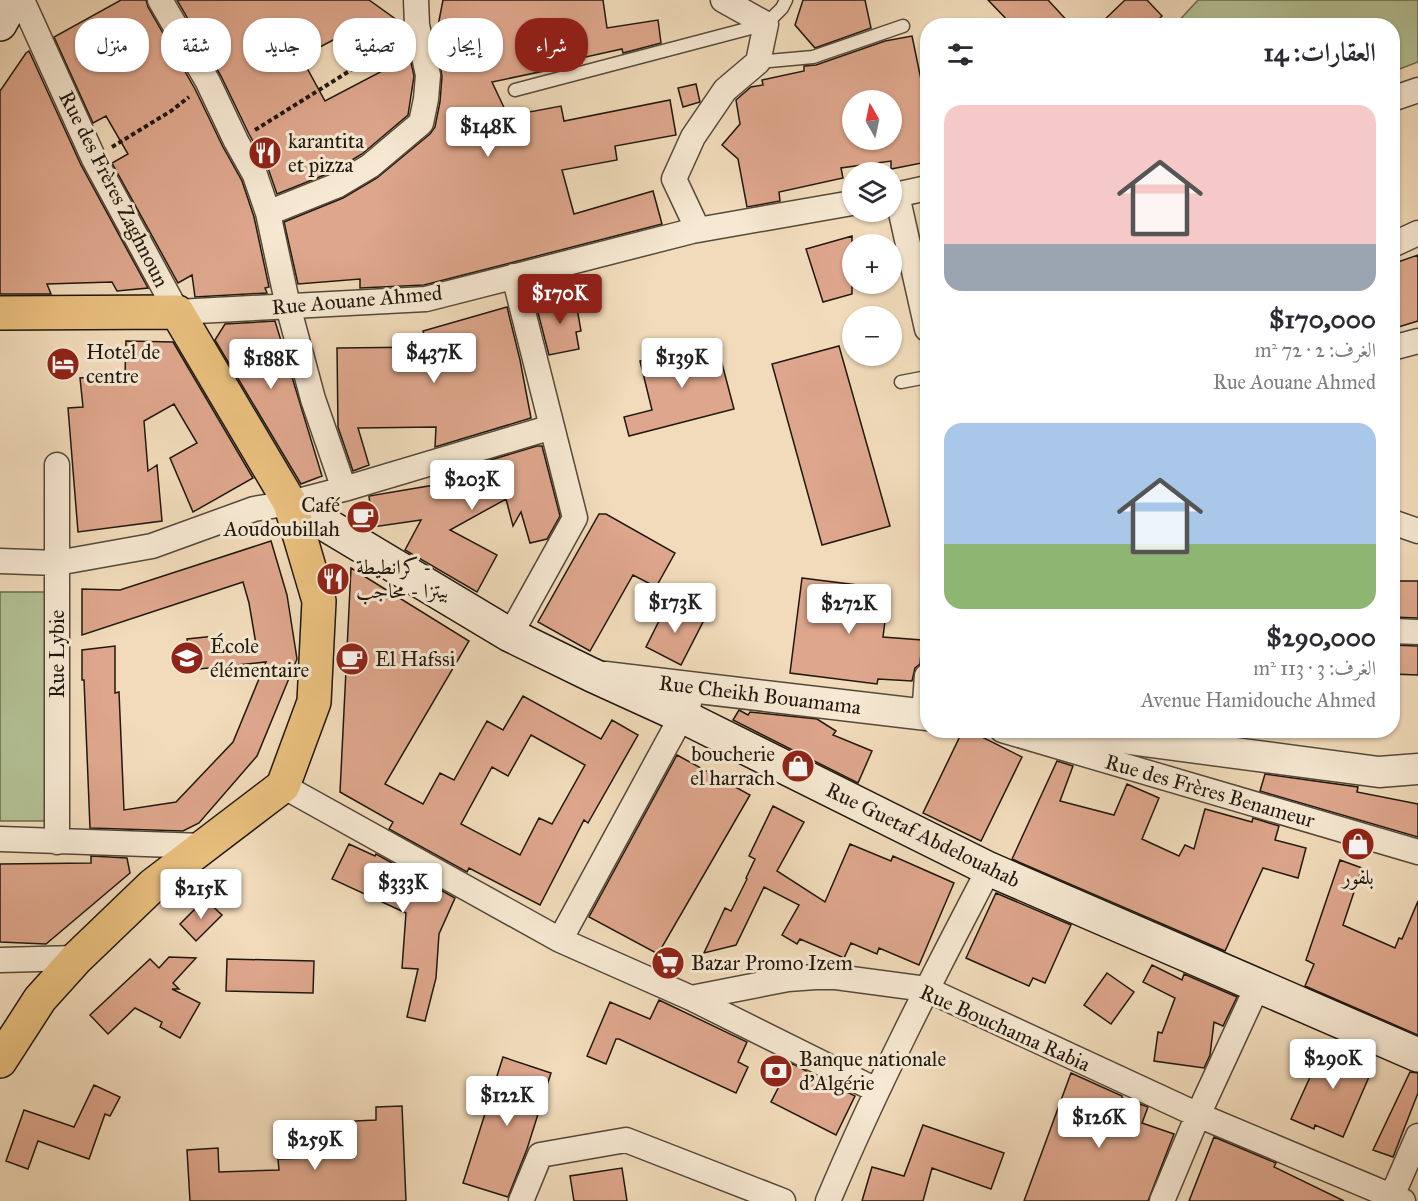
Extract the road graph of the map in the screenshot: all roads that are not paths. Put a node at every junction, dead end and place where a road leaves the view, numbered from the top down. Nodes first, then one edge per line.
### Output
1 (13, 0) edge
2 (22, 0) edge
3 (160, 0) edge
4 (416, 0) edge
5 (723, 0) edge
6 (786, 0) edge
7 (0, 24) edge
8 (766, 24) junction
9 (903, 26) dead end
10 (758, 62) junction
11 (515, 90) dead end
12 (920, 190) edge
13 (902, 194) edge
14 (842, 205) edge
15 (267, 213) junction
16 (900, 222) edge
17 (698, 230) junction
18 (1418, 233) edge
19 (1400, 241) edge
20 (514, 276) junction
21 (920, 301) edge
22 (288, 306) junction
23 (177, 312) junction
24 (0, 313) edge
25 (1418, 341) edge
26 (1400, 346) edge
27 (920, 378) edge
28 (901, 382) dead end
29 (552, 427) junction
30 (57, 465) dead end
31 (344, 489) junction
32 (290, 503) junction
33 (1400, 525) edge
34 (1418, 531) edge
35 (0, 561) edge
36 (57, 563) junction
37 (1400, 631) edge
38 (1418, 632) edge
39 (510, 635) junction
40 (592, 675) junction
41 (697, 687) junction
42 (920, 714) edge
43 (682, 716) junction
44 (1029, 738) edge
45 (1122, 738) edge
46 (1418, 769) edge
47 (283, 786) junction
48 (0, 839) edge
49 (57, 842) junction
50 (204, 846) junction
51 (1418, 852) edge
52 (989, 869) junction
53 (560, 940) junction
54 (77, 958) junction
55 (0, 960) edge
56 (1258, 985) junction
57 (926, 989) junction
58 (691, 998) junction
59 (1418, 1055) edge
60 (0, 1061) edge
61 (876, 1090) junction
62 (1198, 1115) junction
63 (1418, 1136) edge
64 (1397, 1198) edge
65 (521, 1201) edge
66 (783, 1201) edge
67 (828, 1201) edge
68 (1162, 1201) edge

1 - 7 main road
2 - 23 street, Rue des Frères Zaghnoun
3 - 15 street
4 - 15 street
5 - 8 street
6 - 8 lane
8 - 10 street
8 - 11 lane
9 - 10 lane
10 - 17 street
12 - 13 street
14 - 17 street, Rue Aouane Ahmed
15 - 22 street
16 - 21 street
17 - 20 street, Rue Aouane Ahmed
18 - 19 street
20 - 22 street, Rue Aouane Ahmed
20 - 29 street
22 - 23 street, Rue Aouane Ahmed
22 - 31 street
23 - 24 main road
23 - 32 main road
25 - 26 street
27 - 28 lane
29 - 31 street
29 - 39 street
30 - 36 street, Rue Lybie
31 - 32 street
32 - 36 street
32 - 39 main road, Rue Guetaf Abdelouahab
32 - 47 main road
33 - 34 street
35 - 36 street
36 - 49 street, Rue Lybie
37 - 38 street
39 - 40 main road, Rue Guetaf Abdelouahab
40 - 41 street, Rue Cheikh Bouamama
40 - 43 main road, Rue Guetaf Abdelouahab
41 - 42 street, Rue Cheikh Bouamama
41 - 43 street
43 - 52 main road, Rue Guetaf Abdelouahab
43 - 53 street
44 - 51 street, Rue des Frères Benameur
45 - 46 street
47 - 50 main road
47 - 53 street
48 - 49 street
49 - 50 street
50 - 54 main road
52 - 56 main road, Rue Guetaf Abdelouahab
52 - 57 street
53 - 58 street
54 - 55 street
54 - 60 main road
56 - 59 main road, Rue Guetaf Abdelouahab
56 - 62 street
57 - 58 street, Rue Bouchama Rabia
57 - 61 street
57 - 62 street, Rue Bouchama Rabia
58 - 61 street
61 - 67 street
62 - 64 street, Rue Bouchama Rabia
62 - 68 street
63 - 64 street
65 - 66 street

